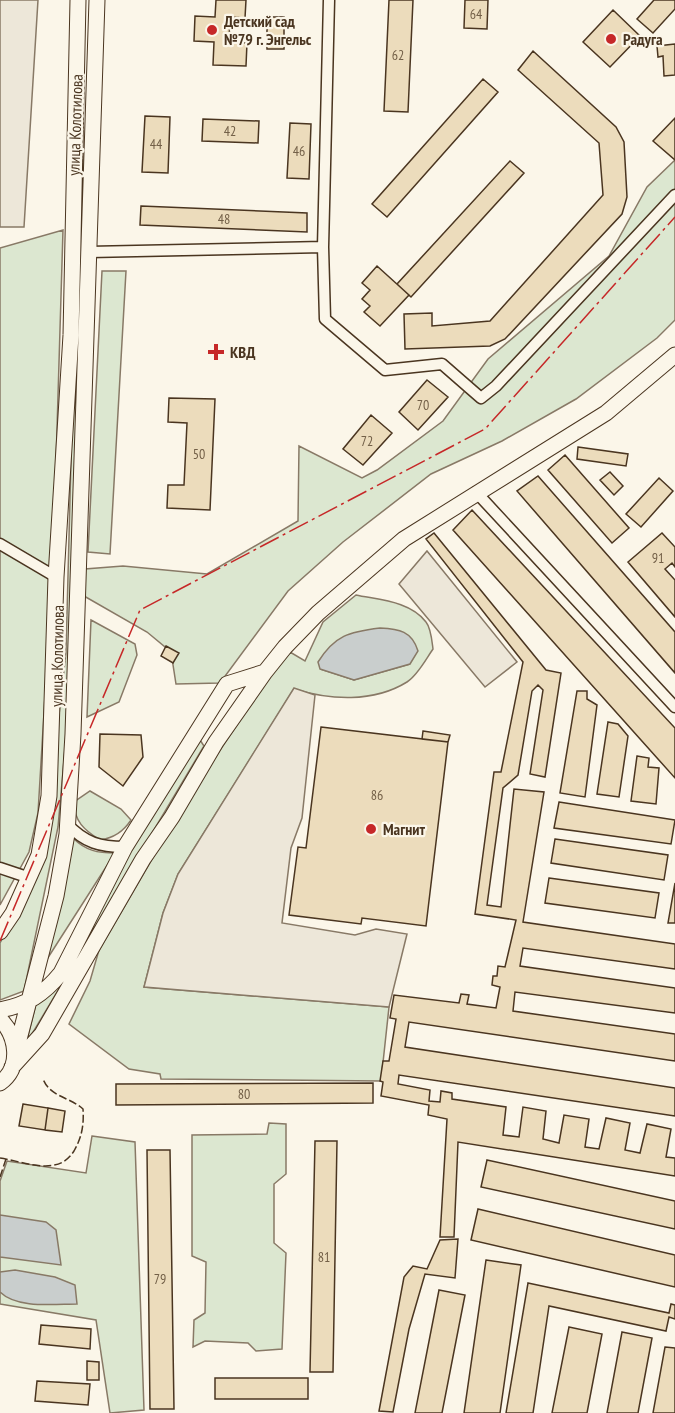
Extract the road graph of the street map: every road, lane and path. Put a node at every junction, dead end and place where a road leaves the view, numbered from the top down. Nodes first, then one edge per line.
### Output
1 (78, 0) edge
2 (97, 0) edge
3 (329, 0) edge
4 (675, 195) edge
5 (323, 247) junction
6 (81, 251) junction
7 (675, 356) edge
8 (476, 492) junction
9 (0, 544) edge
10 (56, 577) junction
11 (264, 672) junction
12 (675, 707) edge
13 (67, 824) junction
14 (125, 847) junction
15 (0, 868) edge
16 (30, 878) junction
17 (0, 932) edge
18 (29, 1002) junction
19 (0, 1010) edge
20 (0, 1019) edge
21 (14, 1061) junction
22 (0, 1083) edge

1 - 6 main road, улица Колотилова
2 - 6 main road, улица Колотилова
3 - 5 street
4 - 5 street
5 - 6 street
6 - 10 main road, улица Колотилова
6 - 13 main road, улица Колотилова
7 - 8 main road
8 - 11 main road
8 - 12 street
9 - 10 street
10 - 16 main road, улица Колотилова
11 - 14 main road
11 - 21 main road
13 - 14 street
13 - 18 main road, улица Колотилова
14 - 18 main road
15 - 16 street
16 - 17 main road, улица Колотилова
18 - 19 main road
18 - 21 main road, улица Колотилова
20 - 21 main road
21 - 22 main road, улица Колотилова

